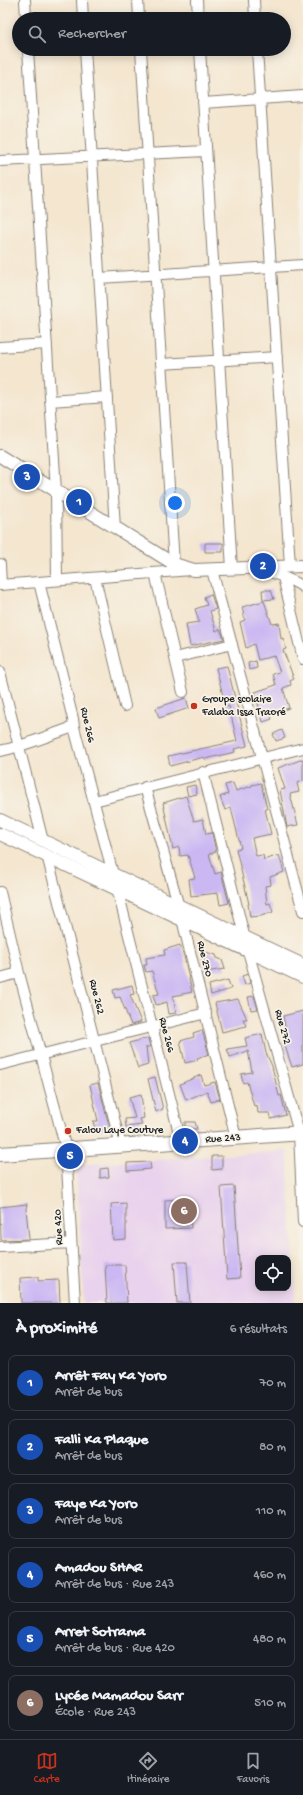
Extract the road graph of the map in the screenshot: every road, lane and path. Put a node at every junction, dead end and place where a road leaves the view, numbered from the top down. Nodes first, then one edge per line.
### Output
1 (25, 0) edge
2 (82, 0) edge
3 (138, 0) edge
4 (197, 0) edge
5 (254, 0) edge
6 (26, 12) edge
7 (83, 12) edge
8 (139, 12) edge
9 (198, 12) edge
10 (255, 12) edge
11 (28, 56) edge
12 (85, 56) edge
13 (141, 56) edge
14 (200, 56) edge
15 (257, 56) edge
16 (303, 96) edge
17 (260, 99) junction
18 (203, 103) junction
19 (206, 151) junction
20 (148, 154) junction
21 (91, 157) junction
22 (35, 160) junction
23 (0, 161) edge
24 (303, 265) edge
25 (271, 267) junction
26 (214, 271) junction
27 (156, 274) junction
28 (99, 278) junction
29 (47, 344) junction
30 (0, 347) edge
31 (277, 357) junction
32 (219, 361) junction
33 (161, 364) junction
34 (106, 397) junction
35 (50, 401) junction
36 (0, 456) edge
37 (56, 492) junction
38 (115, 528) junction
39 (0, 564) edge
40 (174, 564) junction
41 (290, 566) junction
42 (303, 566) edge
43 (264, 568) junction
44 (232, 569) junction
45 (194, 570) junction
46 (212, 570) junction
47 (154, 573) junction
48 (283, 577) junction
49 (95, 578) junction
50 (57, 580) junction
51 (39, 582) junction
52 (1, 585) edge
53 (303, 587) edge
54 (232, 644) junction
55 (175, 658) junction
56 (303, 659) edge
57 (0, 672) edge
58 (183, 692) dead end
59 (125, 706) dead end
60 (74, 726) junction
61 (20, 747) junction
62 (303, 748) edge
63 (0, 751) edge
64 (262, 757) junction
65 (203, 772) junction
66 (145, 787) junction
67 (94, 801) junction
68 (0, 820) edge
69 (0, 834) edge
70 (43, 841) junction
71 (47, 855) junction
72 (113, 874) junction
73 (117, 888) junction
74 (0, 892) edge
75 (179, 907) junction
76 (303, 911) edge
77 (182, 920) junction
78 (245, 939) junction
79 (248, 951) junction
80 (303, 965) edge
81 (19, 973) junction
82 (303, 977) edge
83 (0, 978) edge
84 (206, 1013) junction
85 (151, 1027) junction
86 (95, 1041) junction
87 (41, 1056) junction
88 (0, 1065) edge
89 (301, 1133) edge
90 (236, 1138) junction
91 (181, 1142) junction
92 (121, 1146) junction
93 (66, 1149) junction
94 (0, 1154) edge
95 (303, 1222) edge
96 (72, 1243) junction
97 (0, 1247) edge
98 (75, 1303) edge

1 - 6 street
2 - 7 street
3 - 8 street
4 - 9 street
5 - 10 street
11 - 22 street
12 - 21 street
13 - 20 street
14 - 18 street
15 - 17 street
16 - 17 street
17 - 18 street
17 - 25 street
18 - 19 street
19 - 20 street
19 - 26 street
20 - 21 street
20 - 27 street
21 - 22 street
21 - 28 street
22 - 23 street
22 - 29 street
24 - 25 street
25 - 26 street
25 - 31 street
26 - 27 street
26 - 32 street
27 - 28 street
27 - 33 street
28 - 34 street
29 - 30 street
29 - 35 street
31 - 32 street
31 - 41 street
32 - 33 street
32 - 44 street
33 - 40 street
34 - 35 street
34 - 38 street
35 - 37 street
36 - 37 street
37 - 38 street
37 - 50 street
38 - 40 street
39 - 52 street
40 - 45 street
41 - 42 street
41 - 43 street
43 - 44 street
43 - 48 street
44 - 46 street
45 - 46 street
45 - 47 street
46 - 54 street
47 - 49 street
47 - 55 street
48 - 53 street
48 - 56 street
49 - 50 street
49 - 59 street
50 - 51 street
51 - 52 street
51 - 60 street, Rue 266
54 - 55 street
54 - 64 street
55 - 58 street
57 - 61 street
60 - 61 street
60 - 67 street, Rue 266
61 - 63 street
61 - 70 street
62 - 64 street
64 - 65 street
64 - 76 street
65 - 66 street
65 - 78 street
66 - 67 street
66 - 75 street, Rue 270
67 - 72 street, Rue 266
68 - 70 street
69 - 71 street
70 - 72 street
71 - 73 street
71 - 86 street, Rue 262
72 - 75 street
73 - 77 street
73 - 85 street, Rue 266
74 - 81 street, Rue 420
75 - 77 street, Rue 270
75 - 78 street
77 - 79 street
77 - 84 street, Rue 270
78 - 80 street
79 - 82 street
79 - 89 street, Rue 272
81 - 83 street
81 - 87 street, Rue 420
84 - 85 street
84 - 90 street, Rue 270
85 - 86 street
85 - 91 street, Rue 266
86 - 87 street
86 - 92 street, Rue 262
87 - 88 street
87 - 93 street, Rue 420
89 - 90 main road, Rue 243
89 - 95 street, Rue 272
90 - 91 main road, Rue 243
91 - 92 main road, Rue 243
92 - 93 main road, Rue 243
93 - 94 main road, Rue 243
93 - 96 street, Rue 420
96 - 97 street
96 - 98 street, Rue 420

